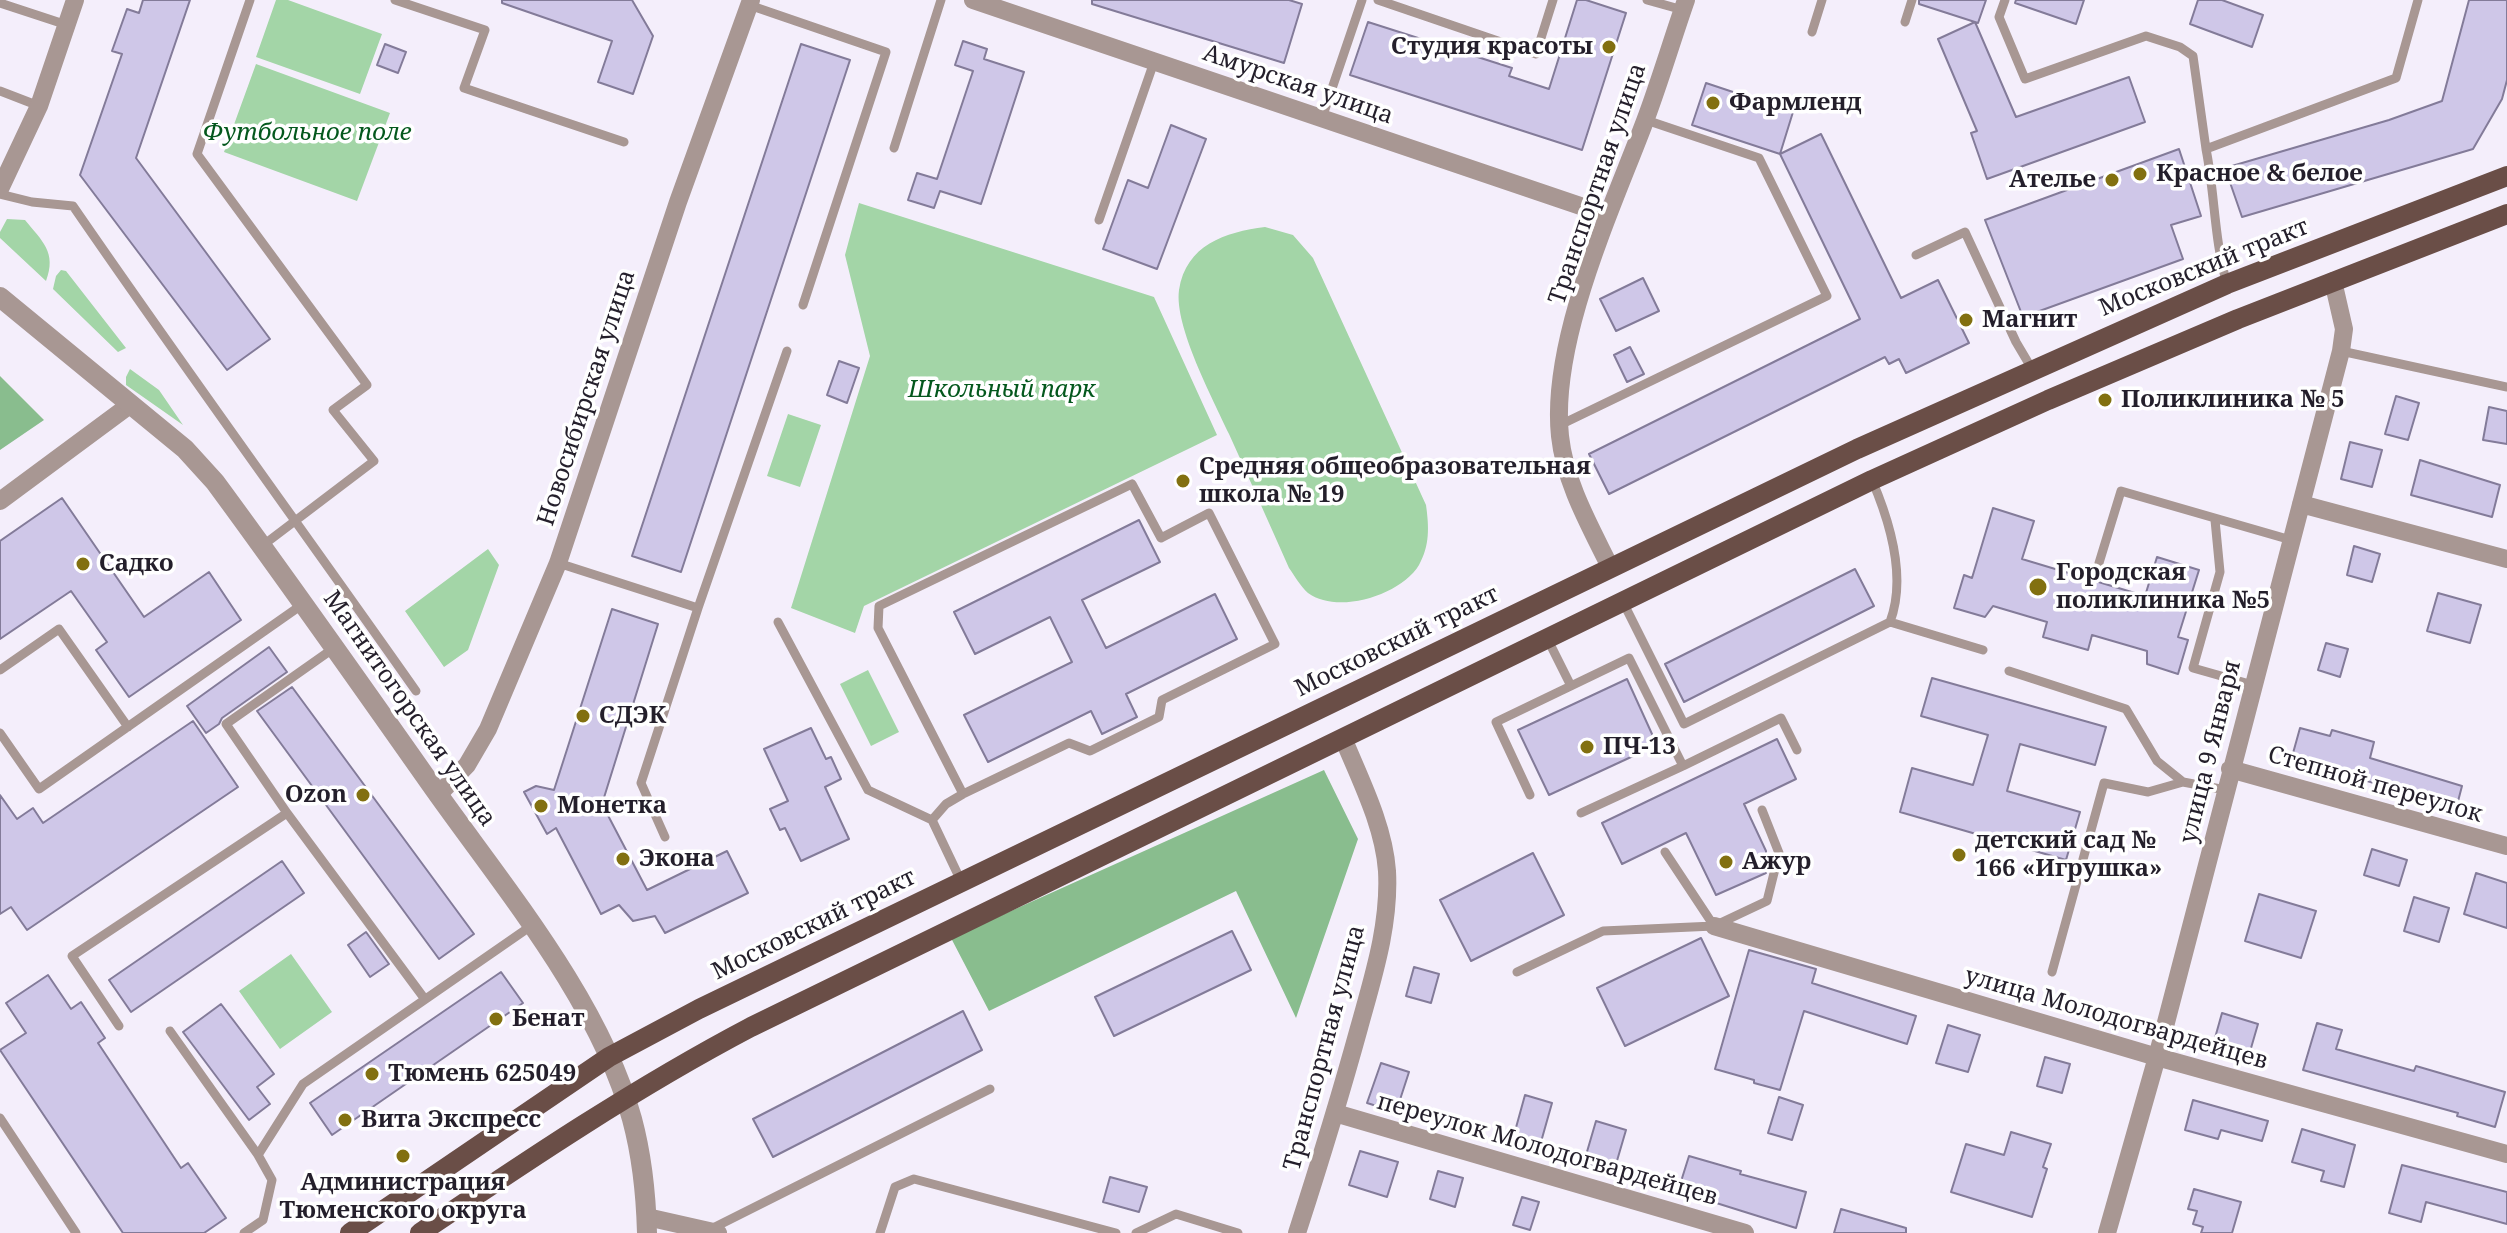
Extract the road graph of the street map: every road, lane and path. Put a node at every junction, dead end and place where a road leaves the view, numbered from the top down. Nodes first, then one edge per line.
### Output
1 (75, 0) edge
2 (250, 0) edge
3 (941, 0) edge
4 (973, 0) edge
5 (1362, 0) edge
6 (1378, 0) edge
7 (1553, 0) edge
8 (1647, 0) edge
9 (1822, 0) edge
10 (1912, 0) edge
11 (2005, 0) edge
12 (2418, 0) edge
13 (401, 1) edge
14 (750, 2) edge
15 (0, 3) edge
16 (1684, 5) edge
17 (1905, 22) dead end
18 (67, 25) junction
19 (1812, 32) dead end
20 (1154, 62) junction
21 (0, 91) edge
22 (39, 106) junction
23 (1322, 118) junction
24 (1646, 120) junction
25 (624, 142) dead end
26 (894, 148) dead end
27 (2206, 149) junction
28 (2507, 176) edge
29 (0, 191) edge
30 (2507, 214) edge
31 (1607, 215) junction
32 (1099, 220) dead end
33 (1916, 255) dead end
34 (2333, 281) junction
35 (2227, 284) junction
36 (0, 297) edge
37 (803, 305) dead end
38 (787, 351) dead end
39 (2341, 351) junction
40 (2032, 369) junction
41 (2507, 387) edge
42 (131, 404) junction
43 (1560, 425) junction
44 (1872, 480) junction
45 (0, 501) edge
46 (2301, 504) junction
47 (296, 520) junction
48 (2215, 520) junction
49 (2291, 540) junction
50 (262, 546) junction
51 (2507, 559) edge
52 (558, 563) junction
53 (2099, 563) dead end
54 (1610, 567) junction
55 (1623, 601) junction
56 (303, 604) junction
57 (698, 608) junction
58 (778, 622) dead end
59 (1890, 622) junction
60 (1547, 638) junction
61 (334, 648) junction
62 (1983, 650) dead end
63 (0, 670) edge
64 (2009, 671) dead end
65 (2253, 685) junction
66 (1571, 686) junction
67 (416, 691) dead end
68 (128, 727) junction
69 (0, 733) edge
70 (1343, 738) junction
71 (1797, 750) dead end
72 (1683, 766) junction
73 (2230, 769) junction
74 (2183, 782) junction
75 (2226, 790) junction
76 (963, 794) junction
77 (438, 795) junction
78 (1530, 795) dead end
79 (1762, 810) dead end
80 (287, 813) junction
81 (1581, 813) dead end
82 (932, 820) junction
83 (665, 837) dead end
84 (2507, 846) edge
85 (1665, 852) dead end
86 (961, 882) junction
87 (531, 926) junction
88 (1714, 926) junction
89 (1517, 972) dead end
90 (2052, 972) dead end
91 (424, 998) junction
92 (119, 1026) dead end
93 (170, 1031) dead end
94 (609, 1057) junction
95 (2157, 1057) junction
96 (990, 1089) dead end
97 (625, 1097) junction
98 (1335, 1113) junction
99 (0, 1118) edge
100 (2507, 1154) edge
101 (258, 1155) junction
102 (647, 1225) edge
103 (714, 1231) edge
104 (76, 1233) edge
105 (244, 1233) edge
106 (350, 1233) edge
107 (420, 1233) edge
108 (880, 1233) edge
109 (1116, 1233) edge
110 (1136, 1233) edge
111 (1238, 1233) edge
112 (1297, 1233) edge
113 (1745, 1233) edge
114 (2107, 1233) edge

1 - 18 street
2 - 47 lane
3 - 26 lane
4 - 20 street, Амурская улица
5 - 23 lane
6 - 7 lane
8 - 16 lane
9 - 19 lane
10 - 17 lane
11 - 27 lane
12 - 27 lane
13 - 25 lane
14 - 37 lane
14 - 52 street, Новосибирская улица
15 - 18 lane
16 - 24 street, Транспортная улица
18 - 22 street
20 - 23 street, Амурская улица
20 - 32 lane
21 - 22 lane
22 - 29 street
23 - 31 street, Амурская улица
24 - 31 street, Транспортная улица
24 - 43 lane
27 - 35 lane
28 - 35 main road, Московский тракт
29 - 47 lane
30 - 34 main road
31 - 43 street, Транспортная улица
33 - 40 lane
34 - 39 street, улица 9 Января
34 - 44 main road
35 - 40 main road, Московский тракт
36 - 42 street, Магнитогорская улица
38 - 57 lane
39 - 41 lane
39 - 46 street, улица 9 Января
40 - 54 main road, Московский тракт
42 - 45 street
42 - 50 street, Магнитогорская улица
43 - 54 street, Транспортная улица
44 - 55 main road
44 - 59 lane
46 - 49 street, улица 9 Января
46 - 51 street
47 - 50 lane
47 - 67 lane
48 - 49 lane
48 - 53 lane
48 - 65 lane
49 - 65 street, улица 9 Января
50 - 56 street, Магнитогорская улица
52 - 57 lane
52 - 77 street, Новосибирская улица
54 - 86 main road, Московский тракт
55 - 59 lane
55 - 60 main road
56 - 61 street, Магнитогорская улица
56 - 68 lane
57 - 83 lane
58 - 82 lane
59 - 62 lane
60 - 66 lane
60 - 70 main road
61 - 77 street, Магнитогорская улица
61 - 80 lane
63 - 68 lane
64 - 74 lane
65 - 73 street, улица 9 Января
66 - 72 lane
66 - 78 lane
68 - 69 lane
70 - 97 main road
70 - 98 street, Транспортная улица
71 - 72 lane
72 - 81 lane
73 - 75 street, улица 9 Января
73 - 84 street, Степной переулок
74 - 75 lane
74 - 90 lane
75 - 95 street, улица 9 Января
76 - 76 lane
76 - 82 lane
77 - 87 street, Магнитогорская улица
79 - 88 lane
80 - 91 lane
80 - 92 lane
82 - 86 lane
85 - 88 lane
86 - 94 main road, Московский тракт
87 - 91 lane
87 - 94 street, Магнитогорская улица
88 - 89 lane
88 - 95 street, улица Молодогвардейцев
91 - 101 lane
93 - 101 lane
94 - 97 street, Магнитогорская улица
94 - 106 main road, Московский тракт
95 - 100 street, улица Молодогвардейцев
95 - 114 street, улица 9 Января
96 - 103 lane
97 - 102 street, Магнитогорская улица
97 - 107 main road
98 - 112 street, Транспортная улица
98 - 113 street, переулок Молодогвардейцев
99 - 104 lane
101 - 105 lane
102 - 103 street
108 - 109 lane
110 - 111 lane

